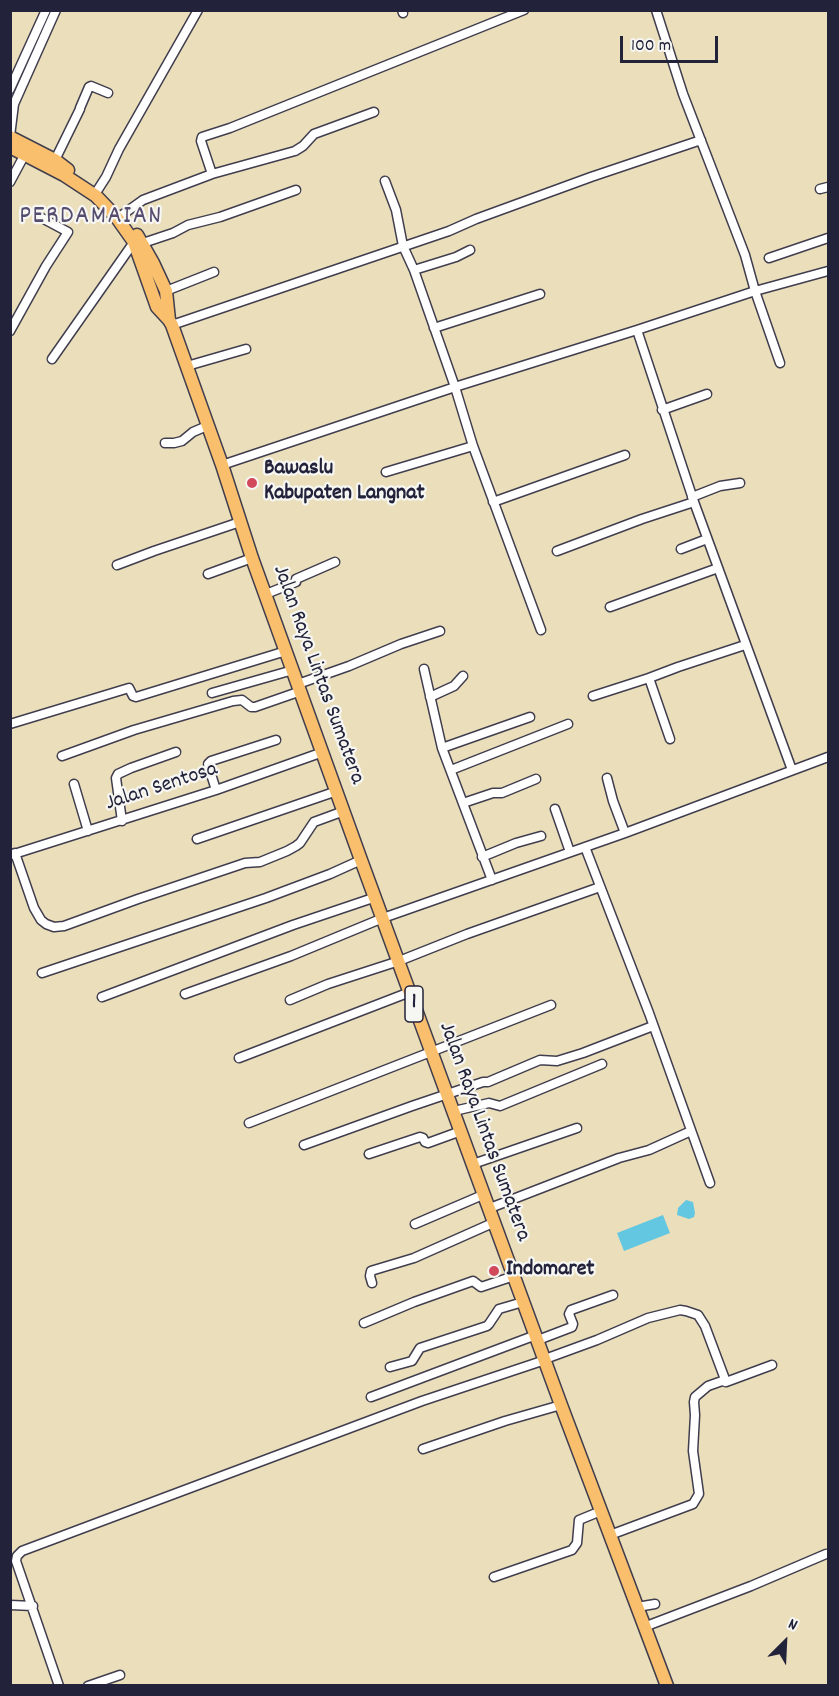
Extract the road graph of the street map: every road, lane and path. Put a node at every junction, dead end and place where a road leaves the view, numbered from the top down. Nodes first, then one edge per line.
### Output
1 (46, 10) edge
2 (56, 10) edge
3 (198, 10) edge
4 (524, 10) edge
5 (656, 10) edge
6 (10, 89) edge
7 (108, 93) dead end
8 (374, 111) dead end
9 (10, 136) edge
10 (701, 140) junction
11 (10, 147) edge
12 (25, 154) junction
13 (55, 160) junction
14 (212, 174) junction
15 (385, 181) dead end
16 (10, 182) edge
17 (296, 190) dead end
18 (97, 191) junction
19 (122, 215) junction
20 (40, 217) dead end
21 (828, 238) edge
22 (138, 243) junction
23 (403, 246) junction
24 (470, 250) dead end
25 (769, 258) dead end
26 (414, 270) junction
27 (828, 271) edge
28 (214, 272) dead end
29 (166, 291) junction
30 (755, 291) junction
31 (540, 294) dead end
32 (171, 323) junction
33 (434, 328) junction
34 (637, 330) junction
35 (10, 331) edge
36 (246, 349) dead end
37 (52, 359) dead end
38 (780, 363) dead end
39 (187, 366) junction
40 (454, 387) junction
41 (707, 394) dead end
42 (662, 410) junction
43 (207, 426) junction
44 (165, 443) dead end
45 (473, 446) junction
46 (625, 455) dead end
47 (222, 465) junction
48 (386, 472) dead end
49 (740, 483) dead end
50 (693, 500) junction
51 (493, 502) junction
52 (240, 522) junction
53 (707, 539) junction
54 (681, 549) dead end
55 (557, 551) dead end
56 (252, 558) junction
57 (335, 562) dead end
58 (117, 565) dead end
59 (718, 568) junction
60 (208, 574) dead end
61 (266, 594) junction
62 (610, 607) dead end
63 (541, 630) dead end
64 (440, 631) dead end
65 (745, 645) junction
66 (286, 651) junction
67 (424, 669) dead end
68 (293, 670) junction
69 (463, 676) dead end
70 (649, 678) junction
71 (300, 688) junction
72 (212, 693) dead end
73 (593, 696) dead end
74 (430, 697) junction
75 (530, 717) dead end
76 (10, 724) edge
77 (568, 724) dead end
78 (670, 739) dead end
79 (276, 740) dead end
80 (442, 748) junction
81 (176, 752) dead end
82 (323, 752) junction
83 (62, 756) dead end
84 (828, 757) edge
85 (451, 770) junction
86 (792, 770) junction
87 (607, 778) dead end
88 (536, 779) dead end
89 (74, 784) dead end
90 (216, 790) junction
91 (337, 791) junction
92 (463, 803) junction
93 (555, 809) dead end
94 (344, 811) junction
95 (122, 820) junction
96 (88, 831) junction
97 (625, 833) junction
98 (541, 836) dead end
99 (197, 839) dead end
100 (585, 847) junction
101 (570, 852) junction
102 (13, 854) edge
103 (482, 857) junction
104 (361, 860) junction
105 (492, 880) junction
106 (600, 887) junction
107 (376, 897) junction
108 (383, 918) junction
109 (399, 961) junction
110 (42, 974) dead end
111 (410, 992) junction
112 (185, 994) dead end
113 (102, 997) dead end
114 (290, 1000) dead end
115 (551, 1005) dead end
116 (653, 1026) junction
117 (431, 1052) junction
118 (239, 1058) dead end
119 (602, 1064) dead end
120 (447, 1094) junction
121 (454, 1112) junction
122 (249, 1123) dead end
123 (577, 1128) dead end
124 (461, 1131) junction
125 (691, 1131) junction
126 (304, 1144) dead end
127 (369, 1154) dead end
128 (473, 1164) junction
129 (711, 1183) dead end
130 (485, 1194) junction
131 (490, 1208) junction
132 (495, 1222) junction
133 (415, 1224) dead end
134 (514, 1276) junction
135 (372, 1283) dead end
136 (612, 1295) dead end
137 (523, 1302) junction
138 (364, 1323) dead end
139 (537, 1337) junction
140 (545, 1359) junction
141 (772, 1365) dead end
142 (390, 1367) dead end
143 (726, 1382) junction
144 (371, 1397) dead end
145 (561, 1405) junction
146 (423, 1449) dead end
147 (601, 1511) junction
148 (610, 1535) junction
149 (826, 1554) dead end
150 (494, 1577) dead end
151 (655, 1604) dead end
152 (10, 1605) edge
153 (33, 1606) junction
154 (637, 1607) junction
155 (644, 1627) junction
156 (120, 1675) dead end
157 (59, 1686) edge
158 (88, 1686) edge
159 (667, 1686) edge

1 - 6 street
2 - 9 street
3 - 18 street
4 - 14 street
5 - 10 street
7 - 13 street
8 - 14 street
9 - 13 highway, Jalan Raya Lintas Sumatera / 1
10 - 23 street
10 - 30 street
11 - 12 highway, Jalan Raya Lintas Sumatera / 1
12 - 16 street
12 - 22 highway, Jalan Raya Lintas Sumatera / 1
13 - 18 highway, Jalan Raya Lintas Sumatera / 1
14 - 19 street
15 - 23 street
17 - 22 street
18 - 19 highway, Jalan Raya Lintas Sumatera / 1
19 - 22 highway, Jalan Raya Lintas Sumatera / 1
20 - 35 street
21 - 25 street
22 - 29 highway, Jalan Raya Lintas Sumatera / 1
22 - 32 highway, Jalan Raya Lintas Sumatera / 1
22 - 37 street
23 - 26 street
23 - 32 street
24 - 26 street
26 - 33 street
27 - 30 street
28 - 29 street
29 - 32 highway, Jalan Raya Lintas Sumatera / 1
30 - 34 street
30 - 38 street
31 - 33 street
32 - 39 highway, Jalan Raya Lintas Sumatera / 1
33 - 40 street
34 - 40 street
34 - 42 street
36 - 39 street
39 - 43 highway, Jalan Raya Lintas Sumatera / 1
40 - 45 street
40 - 47 street
41 - 42 street
42 - 50 street
43 - 44 street
43 - 47 highway, Jalan Raya Lintas Sumatera / 1
45 - 48 street
45 - 51 street
46 - 51 street
47 - 52 highway, Jalan Raya Lintas Sumatera / 1
49 - 50 street
50 - 53 street
50 - 55 street
51 - 63 street
52 - 56 highway, Jalan Raya Lintas Sumatera / 1
52 - 58 street
53 - 54 street
53 - 59 street
56 - 60 street
56 - 61 highway, Jalan Raya Lintas Sumatera / 1
57 - 61 street
59 - 62 street
59 - 65 street
61 - 66 highway, Jalan Raya Lintas Sumatera / 1
64 - 71 street
65 - 70 street
65 - 86 street
66 - 68 highway, Jalan Raya Lintas Sumatera / 1
66 - 76 street
67 - 74 street
68 - 71 highway, Jalan Raya Lintas Sumatera / 1
68 - 72 street
69 - 74 street
70 - 73 street
70 - 78 street
71 - 82 highway, Jalan Raya Lintas Sumatera / 1
71 - 83 street
74 - 80 street
75 - 80 street
77 - 85 street
79 - 90 street
80 - 85 street
81 - 95 street
82 - 90 street, Jalan Sentosa
82 - 91 highway, Jalan Raya Lintas Sumatera / 1
84 - 86 street
85 - 92 street
86 - 97 street
87 - 97 street
88 - 92 street
89 - 96 street
90 - 95 street, Jalan Sentosa
91 - 94 highway, Jalan Raya Lintas Sumatera / 1
91 - 99 street
92 - 103 street
93 - 101 street
94 - 102 street
94 - 104 highway, Jalan Raya Lintas Sumatera / 1
95 - 96 street, Jalan Sentosa
96 - 102 street, Jalan Sentosa
97 - 100 street
98 - 103 street
100 - 101 street
100 - 106 street
101 - 105 street
103 - 105 street
104 - 107 highway, Jalan Raya Lintas Sumatera / 1
104 - 110 street
105 - 108 street
106 - 109 street
106 - 116 street
107 - 108 highway, Jalan Raya Lintas Sumatera / 1
107 - 113 street
108 - 109 highway, Jalan Raya Lintas Sumatera / 1
108 - 112 street
109 - 111 highway, Jalan Raya Lintas Sumatera / 1
109 - 114 street
111 - 117 highway, Jalan Raya Lintas Sumatera / 1
111 - 118 street
115 - 117 street
116 - 120 street
116 - 125 street
117 - 120 highway, Jalan Raya Lintas Sumatera / 1
117 - 122 street
119 - 121 street
120 - 121 highway, Jalan Raya Lintas Sumatera / 1
120 - 126 street
121 - 124 highway, Jalan Raya Lintas Sumatera / 1
123 - 128 street
124 - 127 street
124 - 128 highway, Jalan Raya Lintas Sumatera / 1
125 - 129 street
125 - 131 street
128 - 130 highway, Jalan Raya Lintas Sumatera / 1
130 - 131 highway, Jalan Raya Lintas Sumatera / 1
130 - 133 street
131 - 132 highway, Jalan Raya Lintas Sumatera / 1
132 - 134 highway, Jalan Raya Lintas Sumatera / 1
132 - 135 street
134 - 137 highway, Jalan Raya Lintas Sumatera / 1
134 - 138 street
136 - 139 street
137 - 139 highway, Jalan Raya Lintas Sumatera / 1
137 - 142 street
139 - 140 highway, Jalan Raya Lintas Sumatera / 1
139 - 144 street
140 - 143 street
140 - 145 highway, Jalan Raya Lintas Sumatera / 1
140 - 153 street
141 - 143 street
143 - 148 street
145 - 146 street
145 - 147 highway, Jalan Raya Lintas Sumatera / 1
147 - 148 highway, Jalan Raya Lintas Sumatera / 1
147 - 150 street
148 - 154 highway, Jalan Raya Lintas Sumatera / 1
149 - 155 street
151 - 154 street
152 - 153 street
153 - 157 street
154 - 155 highway, Jalan Raya Lintas Sumatera / 1
155 - 159 highway, Jalan Raya Lintas Sumatera / 1
156 - 158 street

